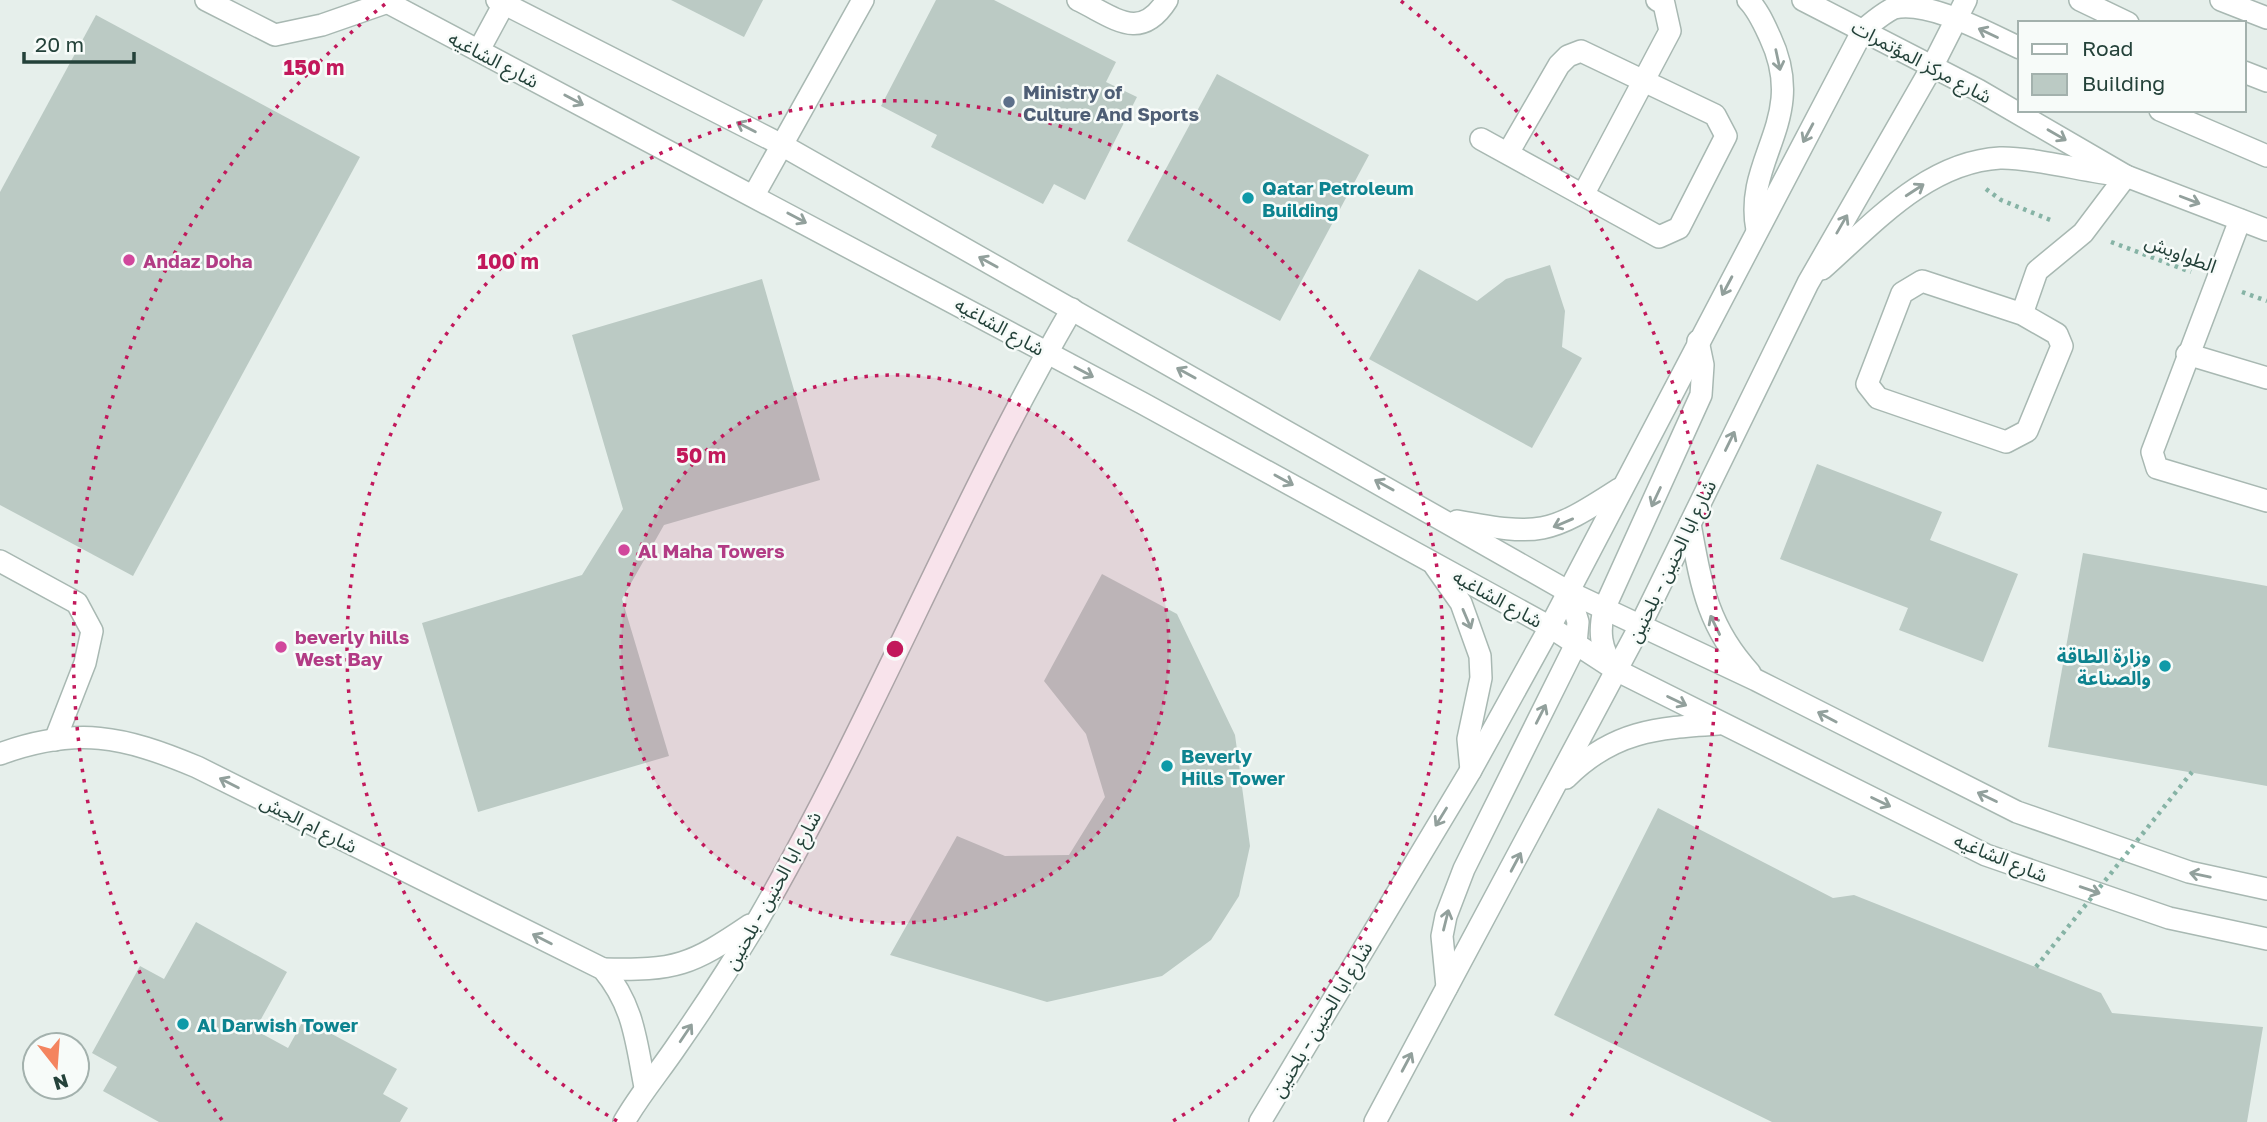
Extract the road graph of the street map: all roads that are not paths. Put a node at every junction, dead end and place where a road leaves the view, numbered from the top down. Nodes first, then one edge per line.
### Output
1 (206, 0) edge
2 (863, 0) edge
3 (1078, 0) edge
4 (1167, 0) edge
5 (1657, 0) edge
6 (1748, 0) edge
7 (1803, 0) edge
8 (2080, 0) edge
9 (2221, 0) edge
10 (386, 1) edge
11 (502, 1) edge
12 (1961, 9) edge
13 (2267, 18) edge
14 (2124, 21) edge
15 (1863, 30) junction
16 (2018, 47) edge
17 (479, 50) junction
18 (1933, 67) junction
19 (2246, 73) edge
20 (2267, 81) edge
21 (1645, 82) junction
22 (2165, 112) edge
23 (1481, 139) dead end
24 (780, 144) junction
25 (1508, 153) junction
26 (2267, 156) edge
27 (2126, 176) junction
28 (754, 195) junction
29 (1583, 195) junction
30 (2240, 220) junction
31 (1757, 230) junction
32 (2267, 230) edge
33 (1808, 283) junction
34 (1072, 309) junction
35 (2022, 314) junction
36 (1698, 341) junction
37 (1047, 352) junction
38 (2187, 354) junction
39 (2267, 378) edge
40 (1621, 488) junction
41 (2267, 500) edge
42 (1444, 518) junction
43 (1690, 524) junction
44 (0, 561) edge
45 (1432, 561) junction
46 (1569, 592) junction
47 (1604, 609) junction
48 (1640, 626) junction
49 (1550, 627) junction
50 (1576, 644) junction
51 (1616, 670) junction
52 (1756, 680) junction
53 (1724, 724) junction
54 (55, 740) junction
55 (0, 754) edge
56 (1471, 770) junction
57 (1555, 790) junction
58 (2267, 889) edge
59 (758, 920) junction
60 (2267, 939) edge
61 (603, 970) junction
62 (1447, 987) junction
63 (645, 1087) junction
64 (624, 1122) edge
65 (1260, 1122) edge
66 (1375, 1122) edge

1 - 10 street
2 - 24 street
3 - 4 street
5 - 21 street
6 -> 31 street
7 - 15 street, شارع مركز المؤتمرات
8 - 14 street
9 - 13 street
10 - 17 street, شارع الشاغيه
11 - 17 street
24 -> 11 street, شارع الشاغيه
12 - 15 street
16 -> 12 street
12 - 18 street, شارع ابا الحنين - بلحنين
15 - 18 street, شارع مركز المؤتمرات
15 -> 31 street, شارع ابا الحنين - بلحنين
17 -> 28 street, شارع الشاغيه
18 -> 27 street, شارع مركز المؤتمرات
33 -> 18 street, شارع ابا الحنين - بلحنين
19 - 20 street
21 - 25 street
21 - 29 street
21 - 29 street
22 - 26 street
23 - 25 street
24 - 28 street
34 -> 24 street, شارع الشاغيه
25 - 29 street
27 -> 30 street, شارع مركز المؤتمرات
33 -> 27 street
27 - 35 street
28 -> 37 street, شارع الشاغيه
30 - 32 street, شارع مركز المؤتمرات
30 - 38 street
31 -> 36 street, شارع ابا الحنين - بلحنين
43 -> 33 street, شارع ابا الحنين - بلحنين
34 - 37 street, شارع ابا الحنين - بلحنين
42 -> 34 street, شارع الشاغيه
35 - 35 street
36 - 40 street, شارع ابا الحنين - بلحنين
36 -> 47 street
37 -> 45 street, شارع الشاغيه
37 - 59 street, شارع ابا الحنين - بلحنين
38 - 39 street
38 - 41 street
40 -> 42 street
40 - 46 street, شارع ابا الحنين - بلحنين
42 - 46 street, شارع الشاغيه
43 - 48 street, شارع ابا الحنين - بلحنين
52 -> 43 street
44 - 54 street
45 - 49 street, شارع الشاغيه
45 -> 56 street
46 - 47 street, شارع الشاغيه
46 - 49 street, شارع ابا الحنين - بلحنين
46 - 50 street
47 - 48 street, شارع الشاغيه
47 - 51 street
48 - 51 street, شارع ابا الحنين - بلحنين
48 - 52 street, شارع الشاغيه
49 - 50 street, شارع الشاغيه
49 - 56 street, شارع ابا الحنين - بلحنين
50 - 51 street, شارع الشاغيه
62 -> 50 street
51 -> 53 street, شارع الشاغيه
51 - 57 street, شارع ابا الحنين - بلحنين
58 -> 52 street, شارع الشاغيه
53 - 57 street
53 -> 60 street, شارع الشاغيه
54 - 55 street, شارع ام الجش
61 -> 54 street, شارع ام الجش
56 -> 65 street, شارع ابا الحنين - بلحنين
62 -> 57 street, شارع ابا الحنين - بلحنين
59 - 61 street, شارع ام الجش
63 -> 59 street, شارع ابا الحنين - بلحنين
61 - 63 street, شارع ام الجش
66 -> 62 street, شارع ابا الحنين - بلحنين
63 - 64 street, شارع ابا الحنين - بلحنين

